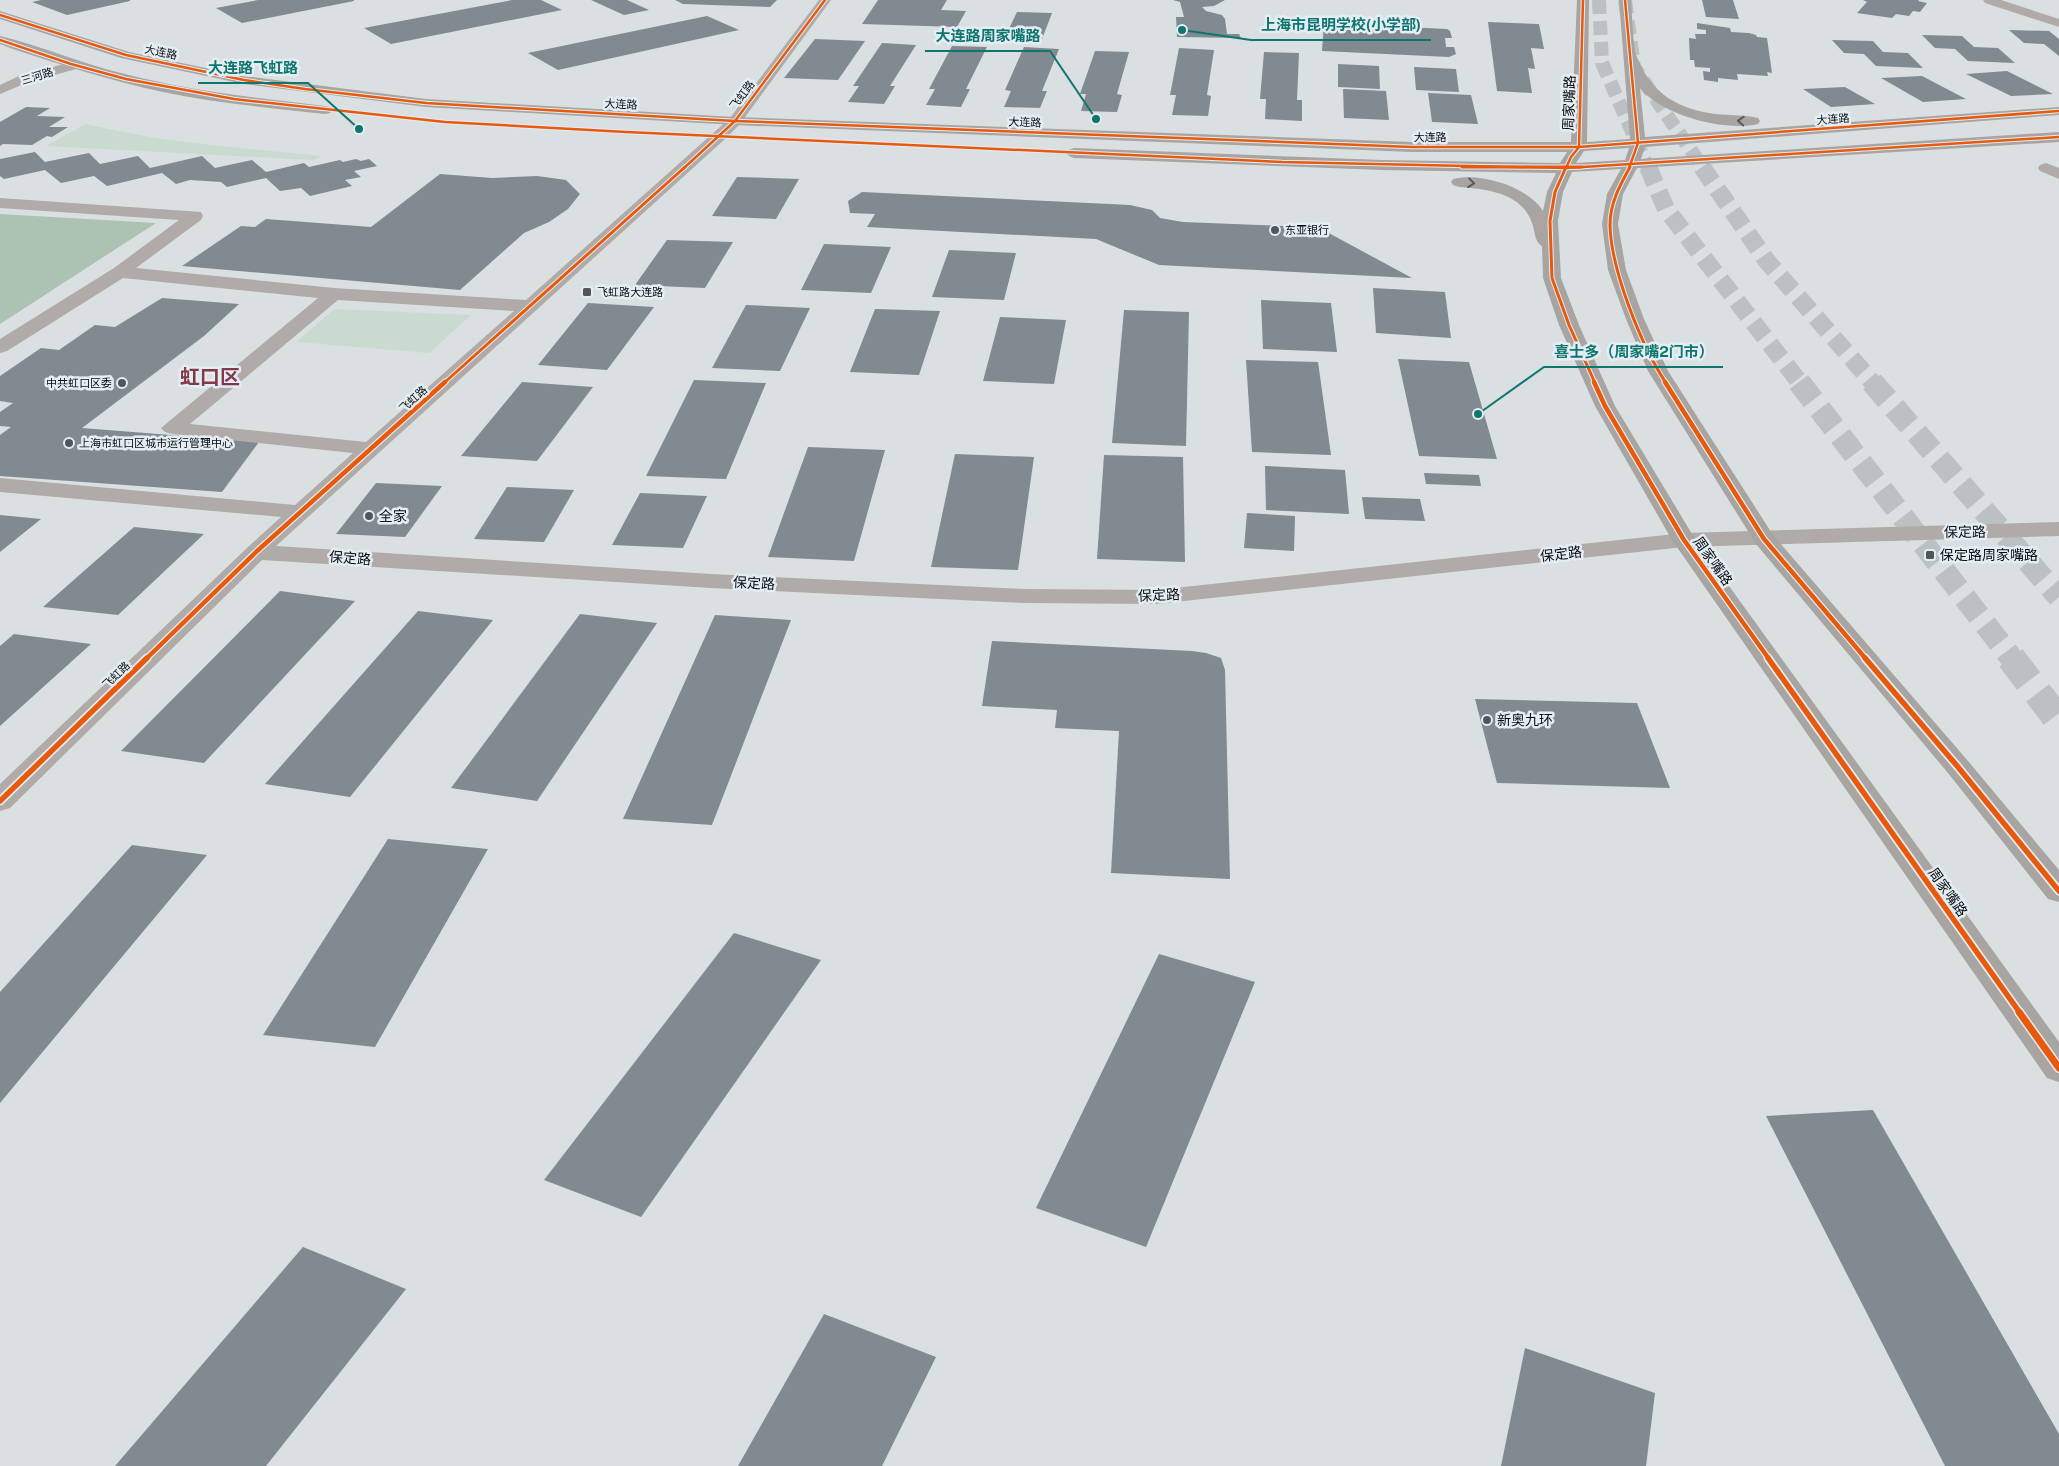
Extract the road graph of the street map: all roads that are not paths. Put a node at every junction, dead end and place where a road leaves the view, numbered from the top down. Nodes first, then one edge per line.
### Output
1 (826, 0) edge
2 (1583, 0) edge
3 (1625, 0) edge
4 (1989, 0) edge
5 (0, 15) edge
6 (2059, 23) edge
7 (0, 40) edge
8 (1630, 53) junction
9 (75, 65) junction
10 (0, 90) edge
11 (2059, 112) edge
12 (2034, 113) junction
13 (735, 120) junction
14 (720, 136) junction
15 (2059, 137) edge
16 (1638, 143) junction
17 (1579, 147) junction
18 (1126, 155) junction
19 (1631, 165) junction
20 (1567, 168) junction
21 (0, 203) edge
22 (1551, 256) junction
23 (120, 272) junction
24 (334, 294) junction
25 (531, 306) junction
26 (0, 347) edge
27 (372, 449) junction
28 (0, 485) edge
29 (301, 512) junction
30 (2059, 530) edge
31 (1764, 539) junction
32 (1684, 540) junction
33 (256, 552) junction
34 (0, 801) edge
35 (2059, 891) edge
36 (2059, 1068) edge

1 - 13 street, 飞虹路
2 - 17 main road, 周家嘴路
3 - 8 main road
4 - 6 street
5 - 13 main road, 大连路
7 - 9 main road
12 -> 8 main road
8 - 16 main road
9 - 10 street, 三河路
9 - 14 main road
11 - 12 main road, 大连路
12 - 16 main road, 大连路
13 - 14 street, 飞虹路
13 - 17 main road, 大连路
14 - 18 main road
14 - 25 street, 飞虹路
15 - 19 main road
16 - 17 main road, 大连路
16 - 19 main road
17 - 20 main road, 周家嘴路
18 - 20 main road
18 -> 22 main road
19 - 20 main road
19 - 31 main road
20 - 22 main road, 周家嘴路
21 - 23 street
22 - 32 main road, 周家嘴路
23 - 24 street
23 - 26 street
24 - 25 street
24 - 27 street
25 - 27 street, 飞虹路
27 - 29 street, 飞虹路
28 - 29 street
29 - 33 street, 飞虹路
30 - 31 street, 保定路
31 - 32 street, 保定路
31 - 35 main road
32 - 33 street, 保定路
32 - 36 main road, 周家嘴路
33 - 34 street, 飞虹路

